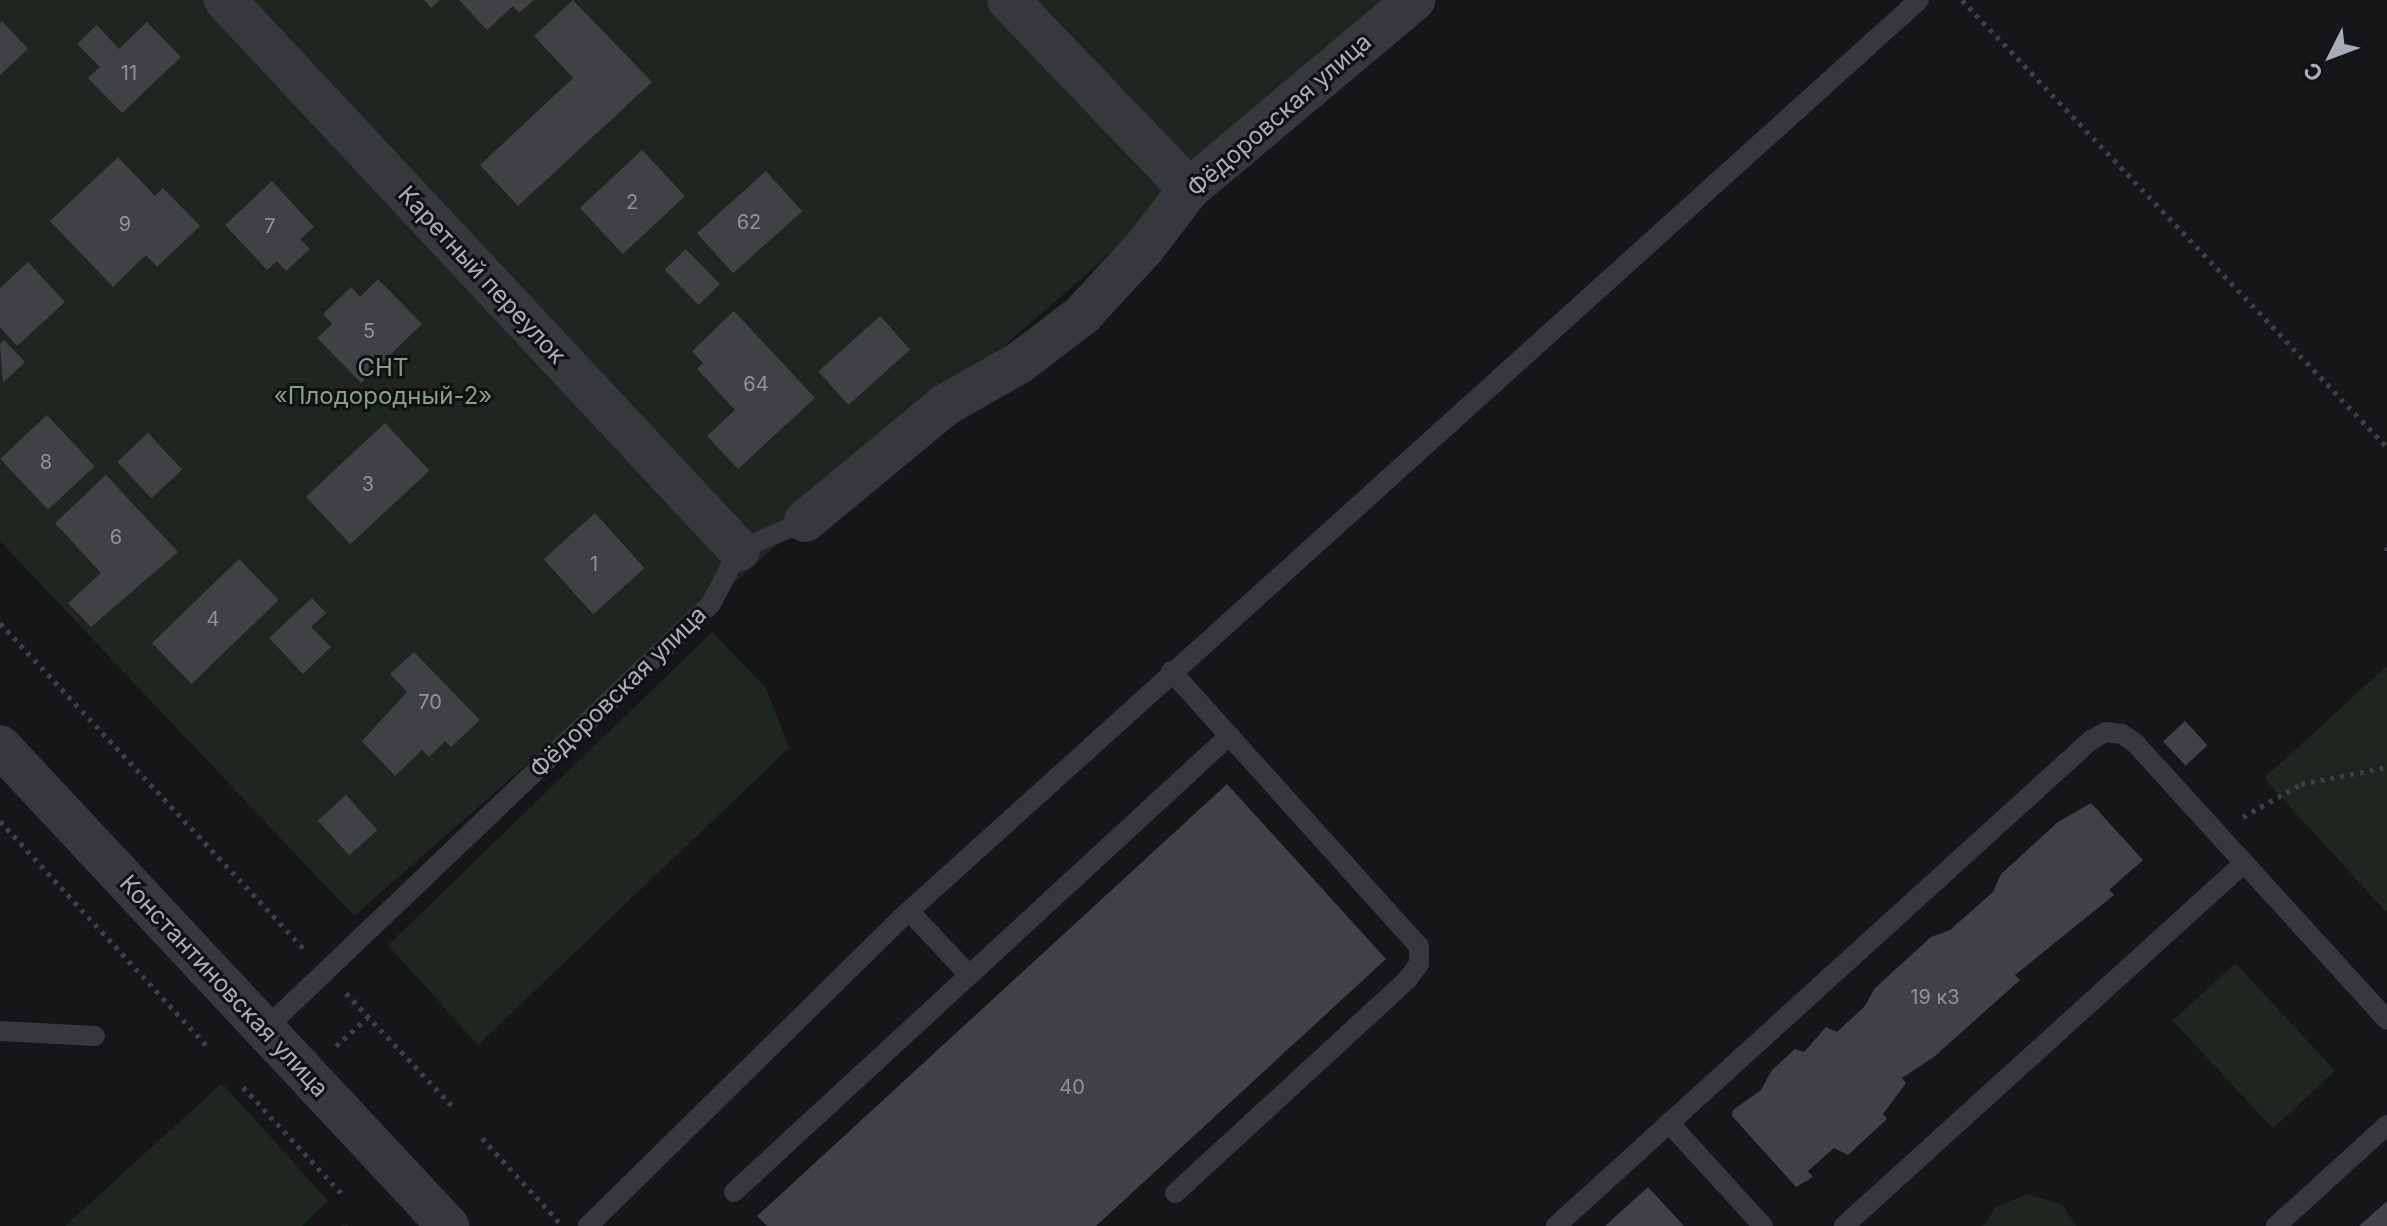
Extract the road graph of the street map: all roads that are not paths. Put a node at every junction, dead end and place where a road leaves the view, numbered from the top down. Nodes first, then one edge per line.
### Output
1 (225, 0) edge
2 (1008, 0) edge
3 (1414, 0) edge
4 (1919, 0) edge
5 (1189, 189) junction
6 (805, 521) joint
7 (739, 550) junction
8 (1171, 671) junction
9 (1230, 735) junction
10 (0, 746) edge
11 (2244, 863) junction
12 (909, 911) junction
13 (969, 975) junction
14 (2387, 1020) edge
15 (264, 1030) junction
16 (0, 1031) edge
17 (95, 1036) dead end
18 (1669, 1123) junction
19 (2387, 1125) edge
20 (734, 1192) dead end
21 (1175, 1193) dead end
22 (448, 1226) edge
23 (588, 1226) edge
24 (1556, 1226) edge
25 (1763, 1226) edge
26 (1844, 1226) edge
27 (2276, 1226) edge

1 - 7 street, Каретный переулок
2 - 5 street
3 - 5 street, Фёдоровская улица
4 - 8 lane
5 - 6 street, Фёдоровская улица
6 - 7 lane, Фёдоровская улица
7 - 15 lane, Фёдоровская улица
8 - 9 lane
8 - 12 lane
9 - 13 lane
9 - 21 lane
10 - 15 street, Константиновская улица
11 - 14 lane
11 - 18 lane
11 - 26 lane
12 - 13 lane
12 - 23 lane
13 - 20 lane
15 - 22 street, Константиновская улица
16 - 17 lane
18 - 24 lane
18 - 25 lane
19 - 27 lane

